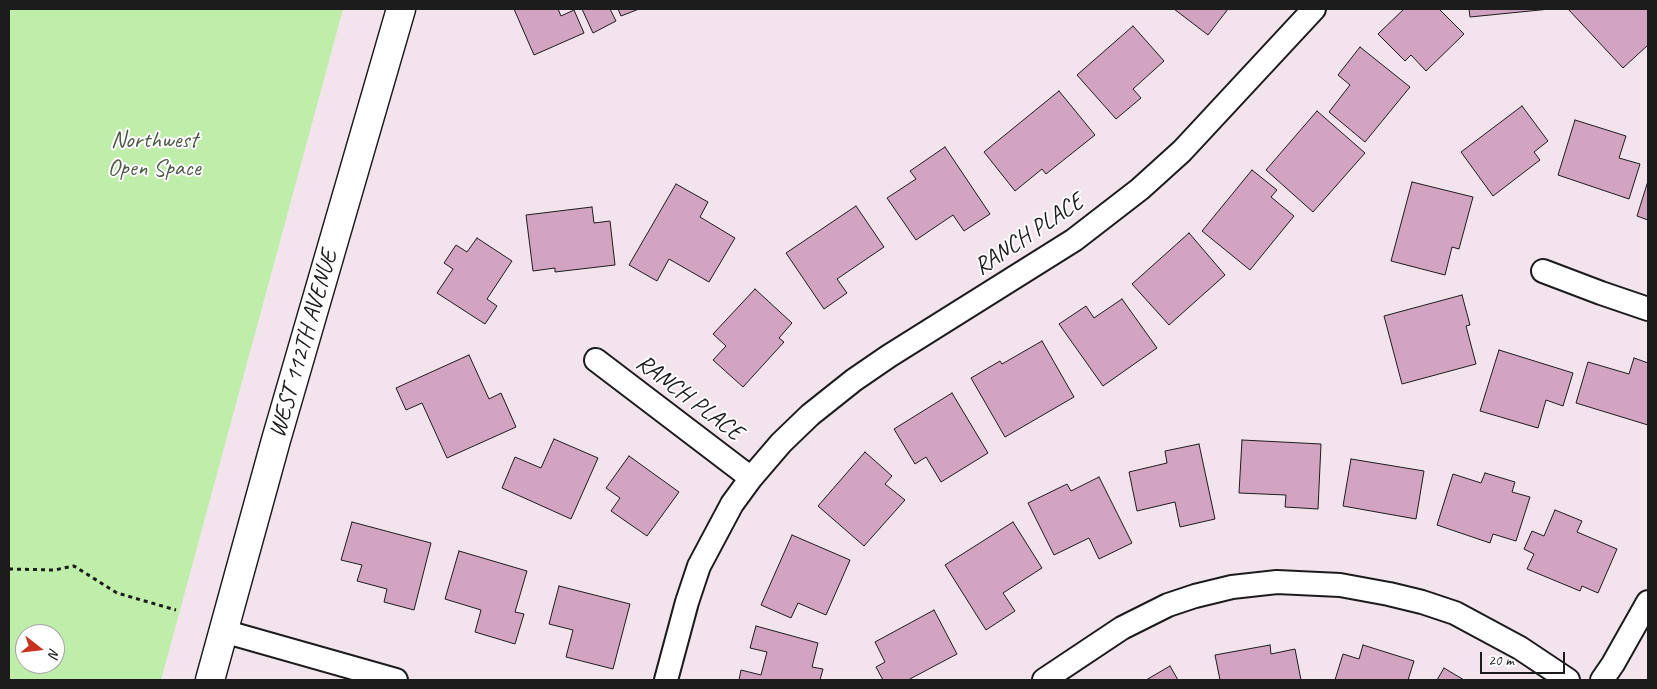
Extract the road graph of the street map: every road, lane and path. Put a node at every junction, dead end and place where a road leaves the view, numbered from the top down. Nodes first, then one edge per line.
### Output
1 (400, 9) edge
2 (1314, 9) edge
3 (1543, 271) dead end
4 (1648, 309) edge
5 (596, 360) dead end
6 (750, 478) junction
7 (9, 569) edge
8 (1648, 602) edge
9 (176, 610) dead end
10 (223, 632) junction
11 (210, 680) edge
12 (396, 680) edge
13 (666, 680) edge
14 (1044, 680) edge
15 (1568, 680) edge
16 (1602, 680) edge

1 - 10 main road, WEST 112TH AVENUE
2 - 6 street, RANCH PLACE
3 - 4 street
5 - 6 street, RANCH PLACE
6 - 13 street, RANCH PLACE
7 - 9 path
8 - 16 street
10 - 11 main road, WEST 112TH AVENUE
10 - 12 street
14 - 15 street

